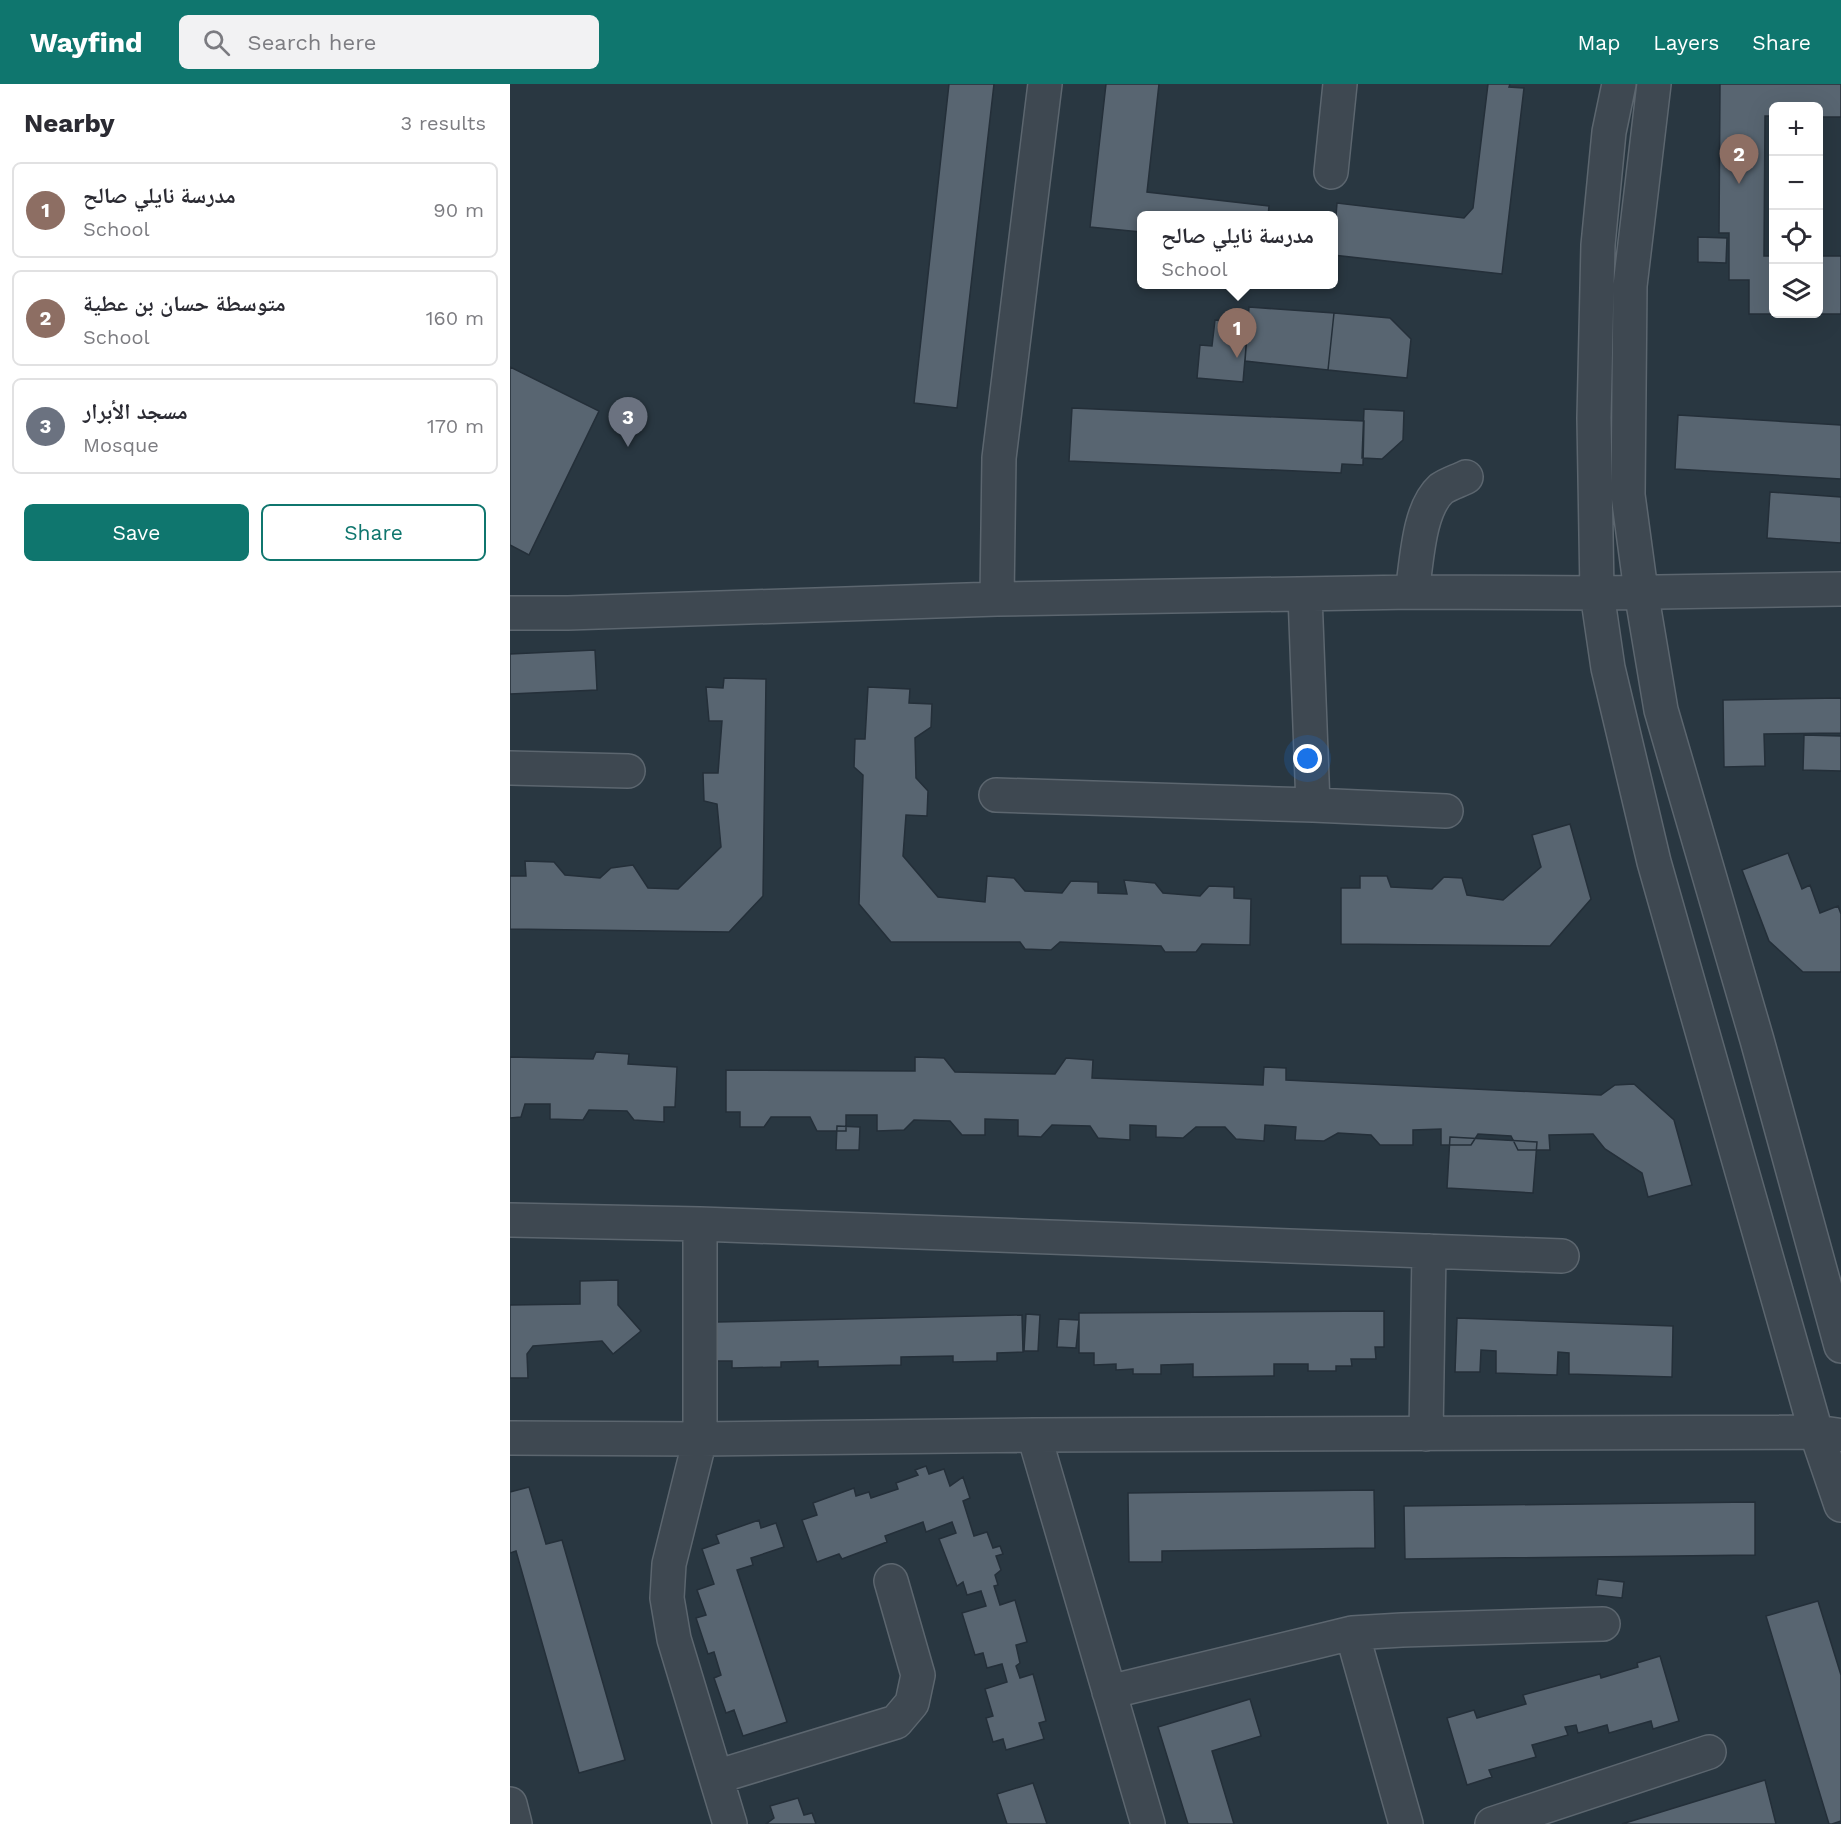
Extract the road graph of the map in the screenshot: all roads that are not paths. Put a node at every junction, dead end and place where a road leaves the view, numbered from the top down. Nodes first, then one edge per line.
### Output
1 (1045, 84) edge
2 (1340, 84) edge
3 (1619, 84) edge
4 (1654, 84) edge
5 (1331, 172) dead end
6 (1466, 477) dead end
7 (1841, 589) edge
8 (1641, 591) junction
9 (1412, 592) junction
10 (1597, 593) junction
11 (1305, 595) junction
12 (997, 599) junction
13 (510, 613) edge
14 (510, 768) edge
15 (628, 771) dead end
16 (996, 795) dead end
17 (1313, 805) junction
18 (1446, 811) dead end
19 (510, 1220) edge
20 (700, 1224) junction
21 (1429, 1251) junction
22 (1562, 1256) dead end
23 (1841, 1346) edge
24 (1426, 1434) junction
25 (1829, 1434) edge
26 (1034, 1435) junction
27 (510, 1438) edge
28 (700, 1439) junction
29 (1841, 1505) edge
30 (891, 1581) dead end
31 (1603, 1624) dead end
32 (1352, 1633) junction
33 (1109, 1692) junction
34 (1708, 1752) dead end
35 (716, 1777) junction
36 (510, 1804) edge
37 (515, 1824) edge
38 (730, 1824) edge
39 (1148, 1824) edge
40 (1406, 1824) edge
41 (1492, 1824) edge

1 - 12 street
2 - 5 street
3 - 10 street
4 - 8 street
6 - 9 street
7 - 8 street
8 - 10 street
8 - 23 street
9 - 10 street
9 - 11 street
10 - 25 street
11 - 12 street
11 - 17 street
12 - 13 street
14 - 15 street
16 - 17 street
17 - 18 street
19 - 20 street
20 - 21 street
20 - 28 street
21 - 22 street
21 - 24 street
24 - 25 street
24 - 26 street
25 - 29 street
26 - 28 street
26 - 33 street
27 - 28 street
28 - 35 street
30 - 35 street
31 - 32 street
32 - 33 street
32 - 40 street
33 - 39 street
34 - 41 street
35 - 38 street
36 - 37 street

